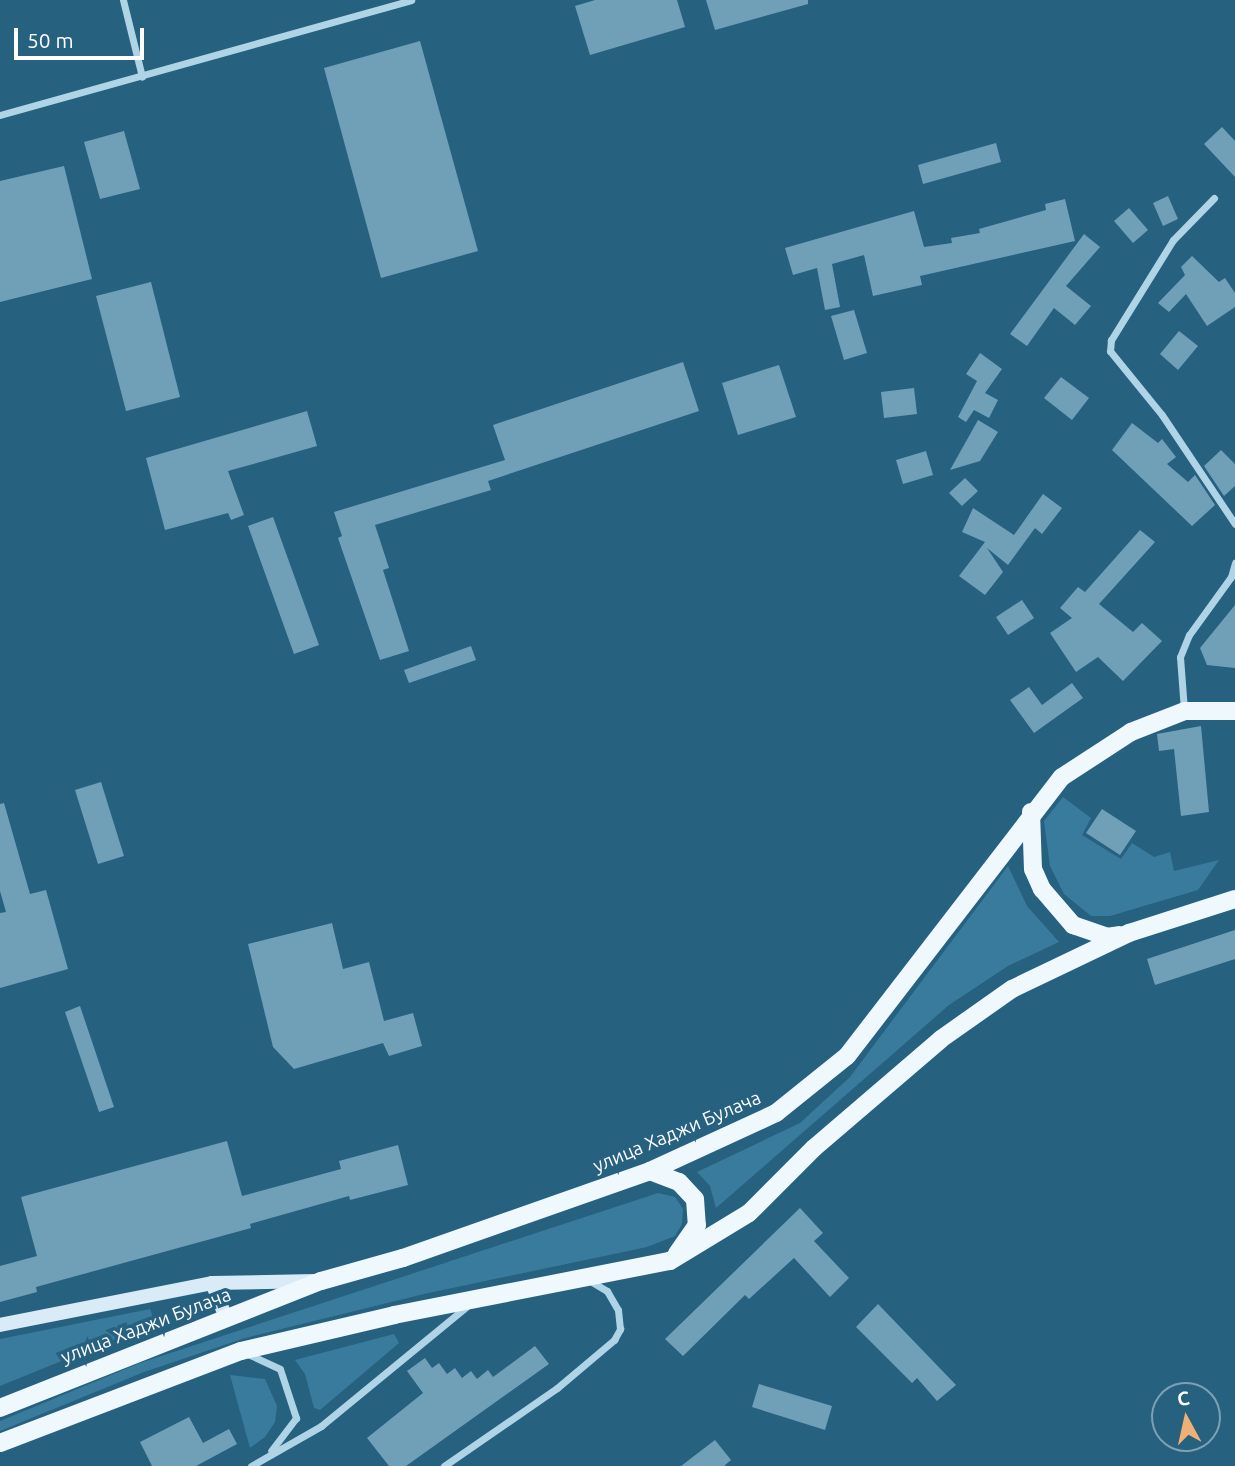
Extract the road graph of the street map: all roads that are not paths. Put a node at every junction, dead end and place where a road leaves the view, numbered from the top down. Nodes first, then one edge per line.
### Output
1 (123, 0) edge
2 (411, 0) edge
3 (142, 77) junction
4 (0, 115) edge
5 (1214, 198) dead end
6 (1235, 524) edge
7 (1235, 563) edge
8 (1185, 710) junction
9 (1235, 711) edge
10 (1031, 812) junction
11 (1235, 899) edge
12 (1129, 933) junction
13 (650, 1171) junction
14 (670, 1261) junction
15 (586, 1278) junction
16 (321, 1281) junction
17 (212, 1283) junction
18 (476, 1298) junction
19 (226, 1317) junction
20 (0, 1325) edge
21 (241, 1351) junction
22 (0, 1408) edge
23 (0, 1443) edge
24 (251, 1466) edge
25 (444, 1466) edge

1 - 3 street
2 - 3 street
3 - 4 street
5 - 6 street
7 - 8 street
8 - 9 main road, улица Хаджи Булача
8 - 10 main road, улица Хаджи Булача
10 - 12 main road
10 - 13 main road, улица Хаджи Булача
11 - 12 main road
12 - 14 main road
13 - 14 main road
13 - 16 main road, улица Хаджи Булача
14 - 15 main road
15 - 18 main road
15 - 25 street
16 - 17 main road
16 - 19 main road, улица Хаджи Булача
17 - 19 main road
17 - 20 main road
18 - 21 main road
18 - 24 street
19 - 22 main road, улица Хаджи Булача
21 - 23 main road
21 - 24 street

